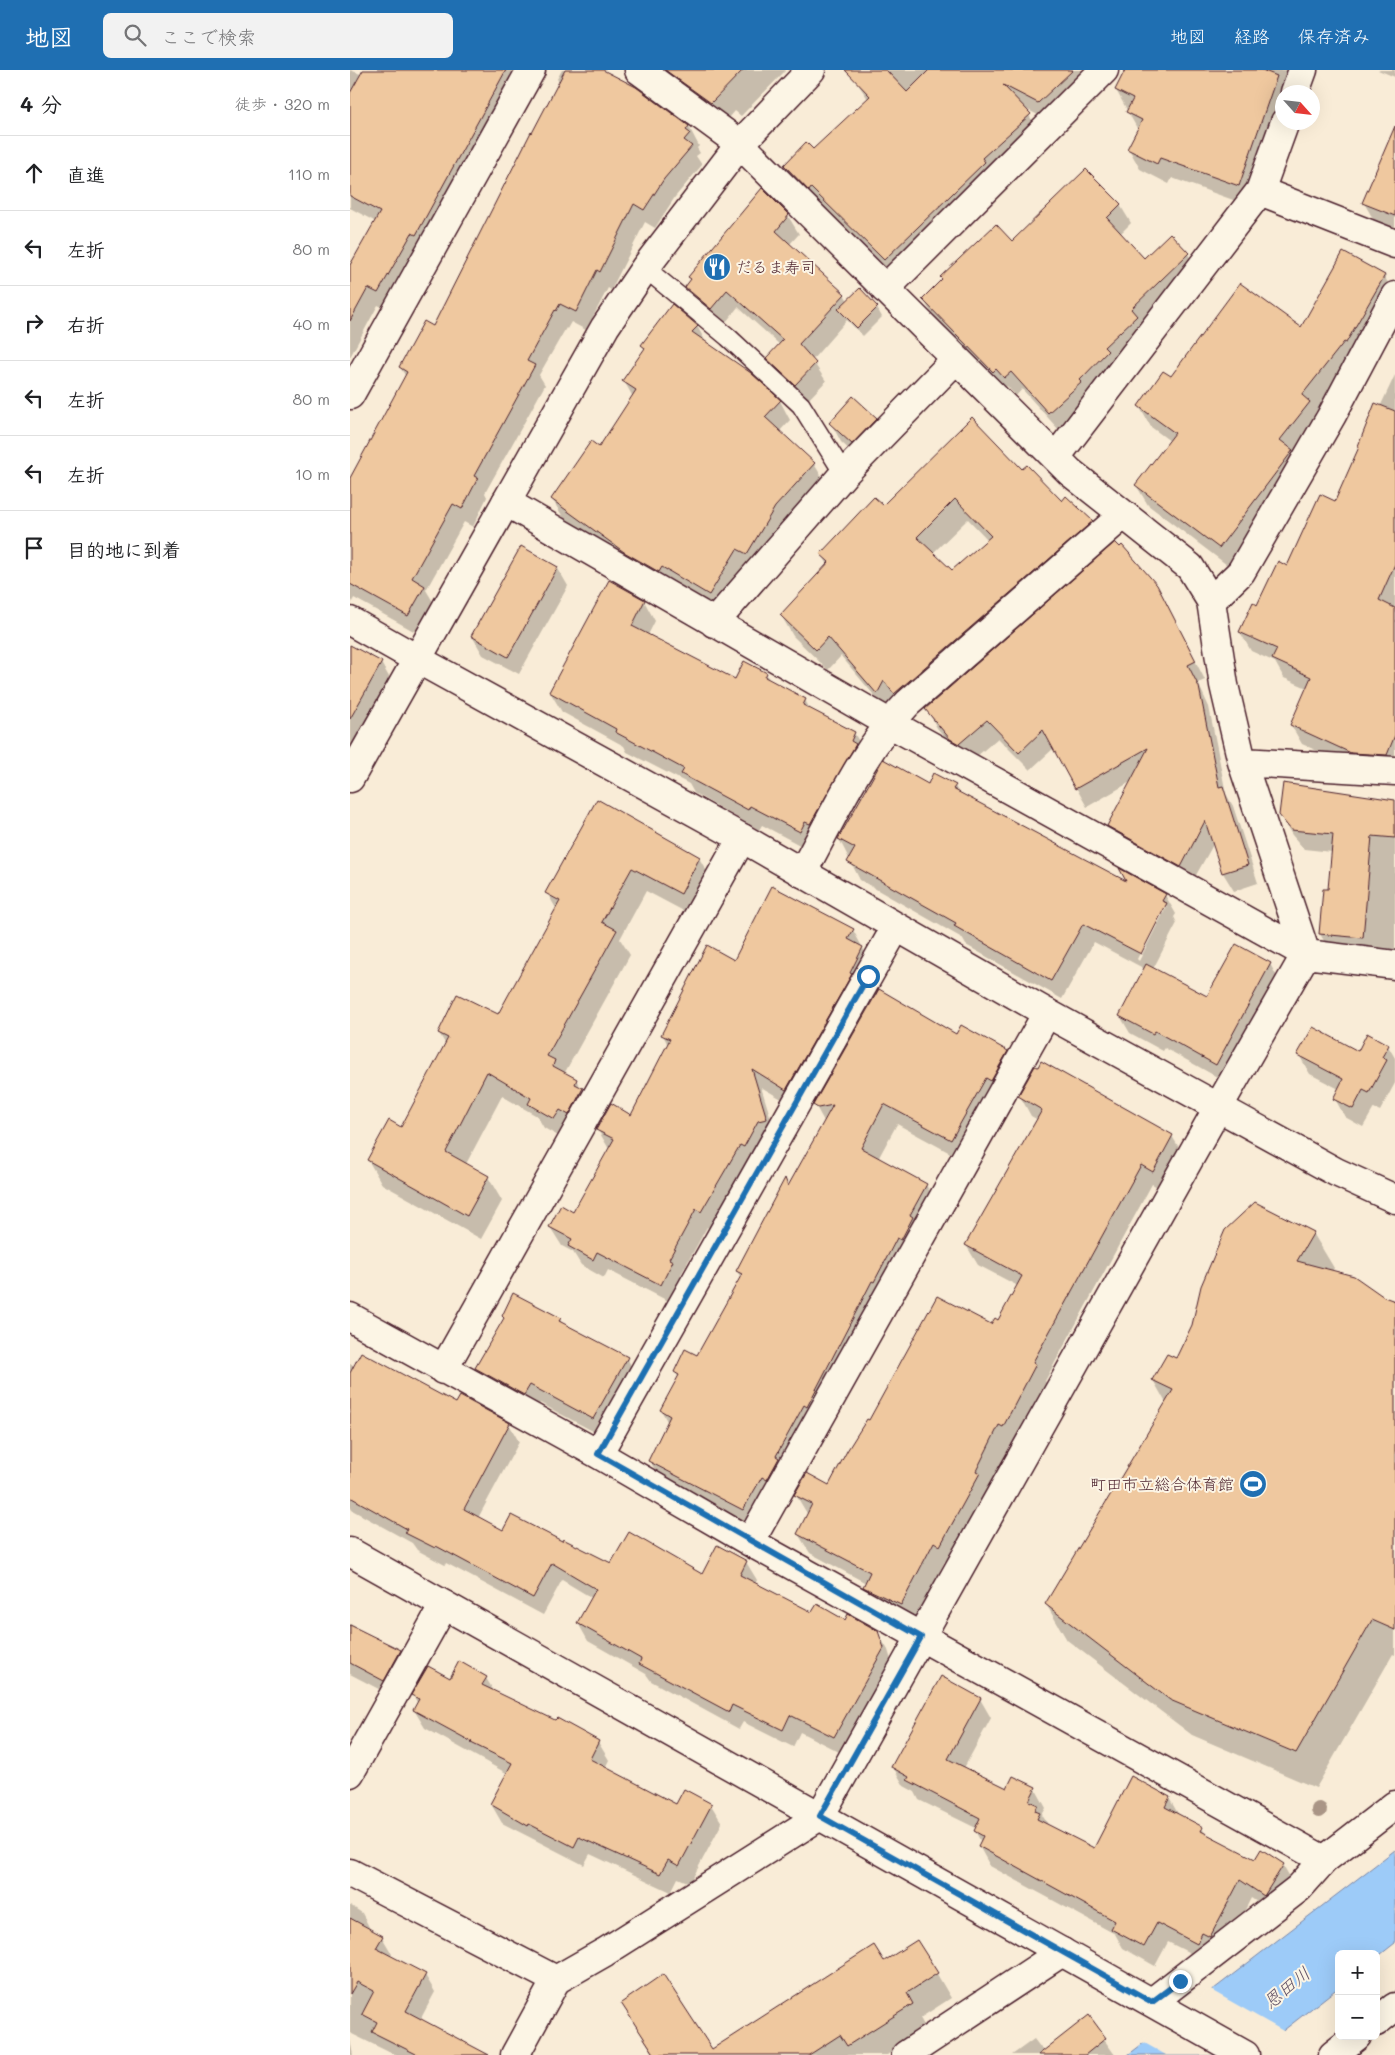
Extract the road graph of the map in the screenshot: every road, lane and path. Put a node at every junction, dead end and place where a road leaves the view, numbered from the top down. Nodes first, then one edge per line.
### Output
1 (531, 70) edge
2 (638, 70) edge
3 (812, 70) edge
4 (1104, 70) edge
5 (1304, 70) edge
6 (1298, 85) edge
7 (1281, 130) edge
8 (740, 144) junction
9 (1260, 191) junction
10 (1395, 244) edge
11 (645, 268) junction
12 (886, 289) junction
13 (1395, 296) edge
14 (955, 360) junction
15 (350, 395) edge
16 (1056, 457) junction
17 (844, 474) junction
18 (506, 502) junction
19 (1123, 515) junction
20 (1210, 601) junction
21 (350, 621) edge
22 (714, 622) junction
23 (417, 659) junction
24 (889, 723) junction
25 (1242, 762) junction
26 (1395, 771) edge
27 (350, 778) edge
28 (742, 838) junction
29 (802, 873) junction
30 (896, 927) junction
31 (1306, 954) junction
32 (1395, 965) edge
33 (1047, 1013) junction
34 (1219, 1106) junction
35 (1395, 1199) edge
36 (350, 1317) edge
37 (443, 1370) junction
38 (598, 1454) junction
39 (750, 1542) junction
40 (350, 1552) edge
41 (444, 1604) junction
42 (921, 1637) junction
43 (350, 1773) edge
44 (1395, 1805) edge
45 (820, 1816) junction
46 (1324, 1860) junction
47 (350, 1873) edge
48 (1062, 1952) junction
49 (556, 1980) junction
50 (1160, 2007) junction
51 (1395, 2007) edge
52 (1380, 2019) edge
53 (1352, 2040) edge
54 (515, 2055) edge
55 (906, 2055) edge
56 (1245, 2055) edge
57 (1333, 2055) edge

1 - 15 street
2 - 8 street
3 - 8 street
4 - 12 street
5 - 6 street
7 - 9 street
8 - 11 street
8 - 12 street
9 - 10 street
9 - 16 street
11 - 17 lane
11 - 18 street
12 - 14 street
13 - 20 street
14 - 16 street
14 - 17 street
16 - 19 street
17 - 22 street
18 - 22 street
18 - 23 street
19 - 20 street
19 - 24 street
20 - 25 street
21 - 23 street
22 - 24 street
23 - 27 street
23 - 28 street
24 - 29 street
24 - 31 street
25 - 26 street
25 - 31 street
28 - 29 street
28 - 37 street
29 - 30 street
30 - 33 street
30 - 38 street
31 - 32 street
31 - 34 street
33 - 34 street
33 - 39 street
34 - 35 street
34 - 42 street
36 - 37 street
37 - 38 street
38 - 39 street
39 - 42 street
40 - 41 street
41 - 43 street
41 - 45 street
42 - 45 street
42 - 46 street
44 - 46 street
45 - 48 street
45 - 49 street
46 - 50 street
47 - 49 street
48 - 50 street
48 - 55 street
49 - 54 street
50 - 56 street
51 - 52 street
53 - 57 street

